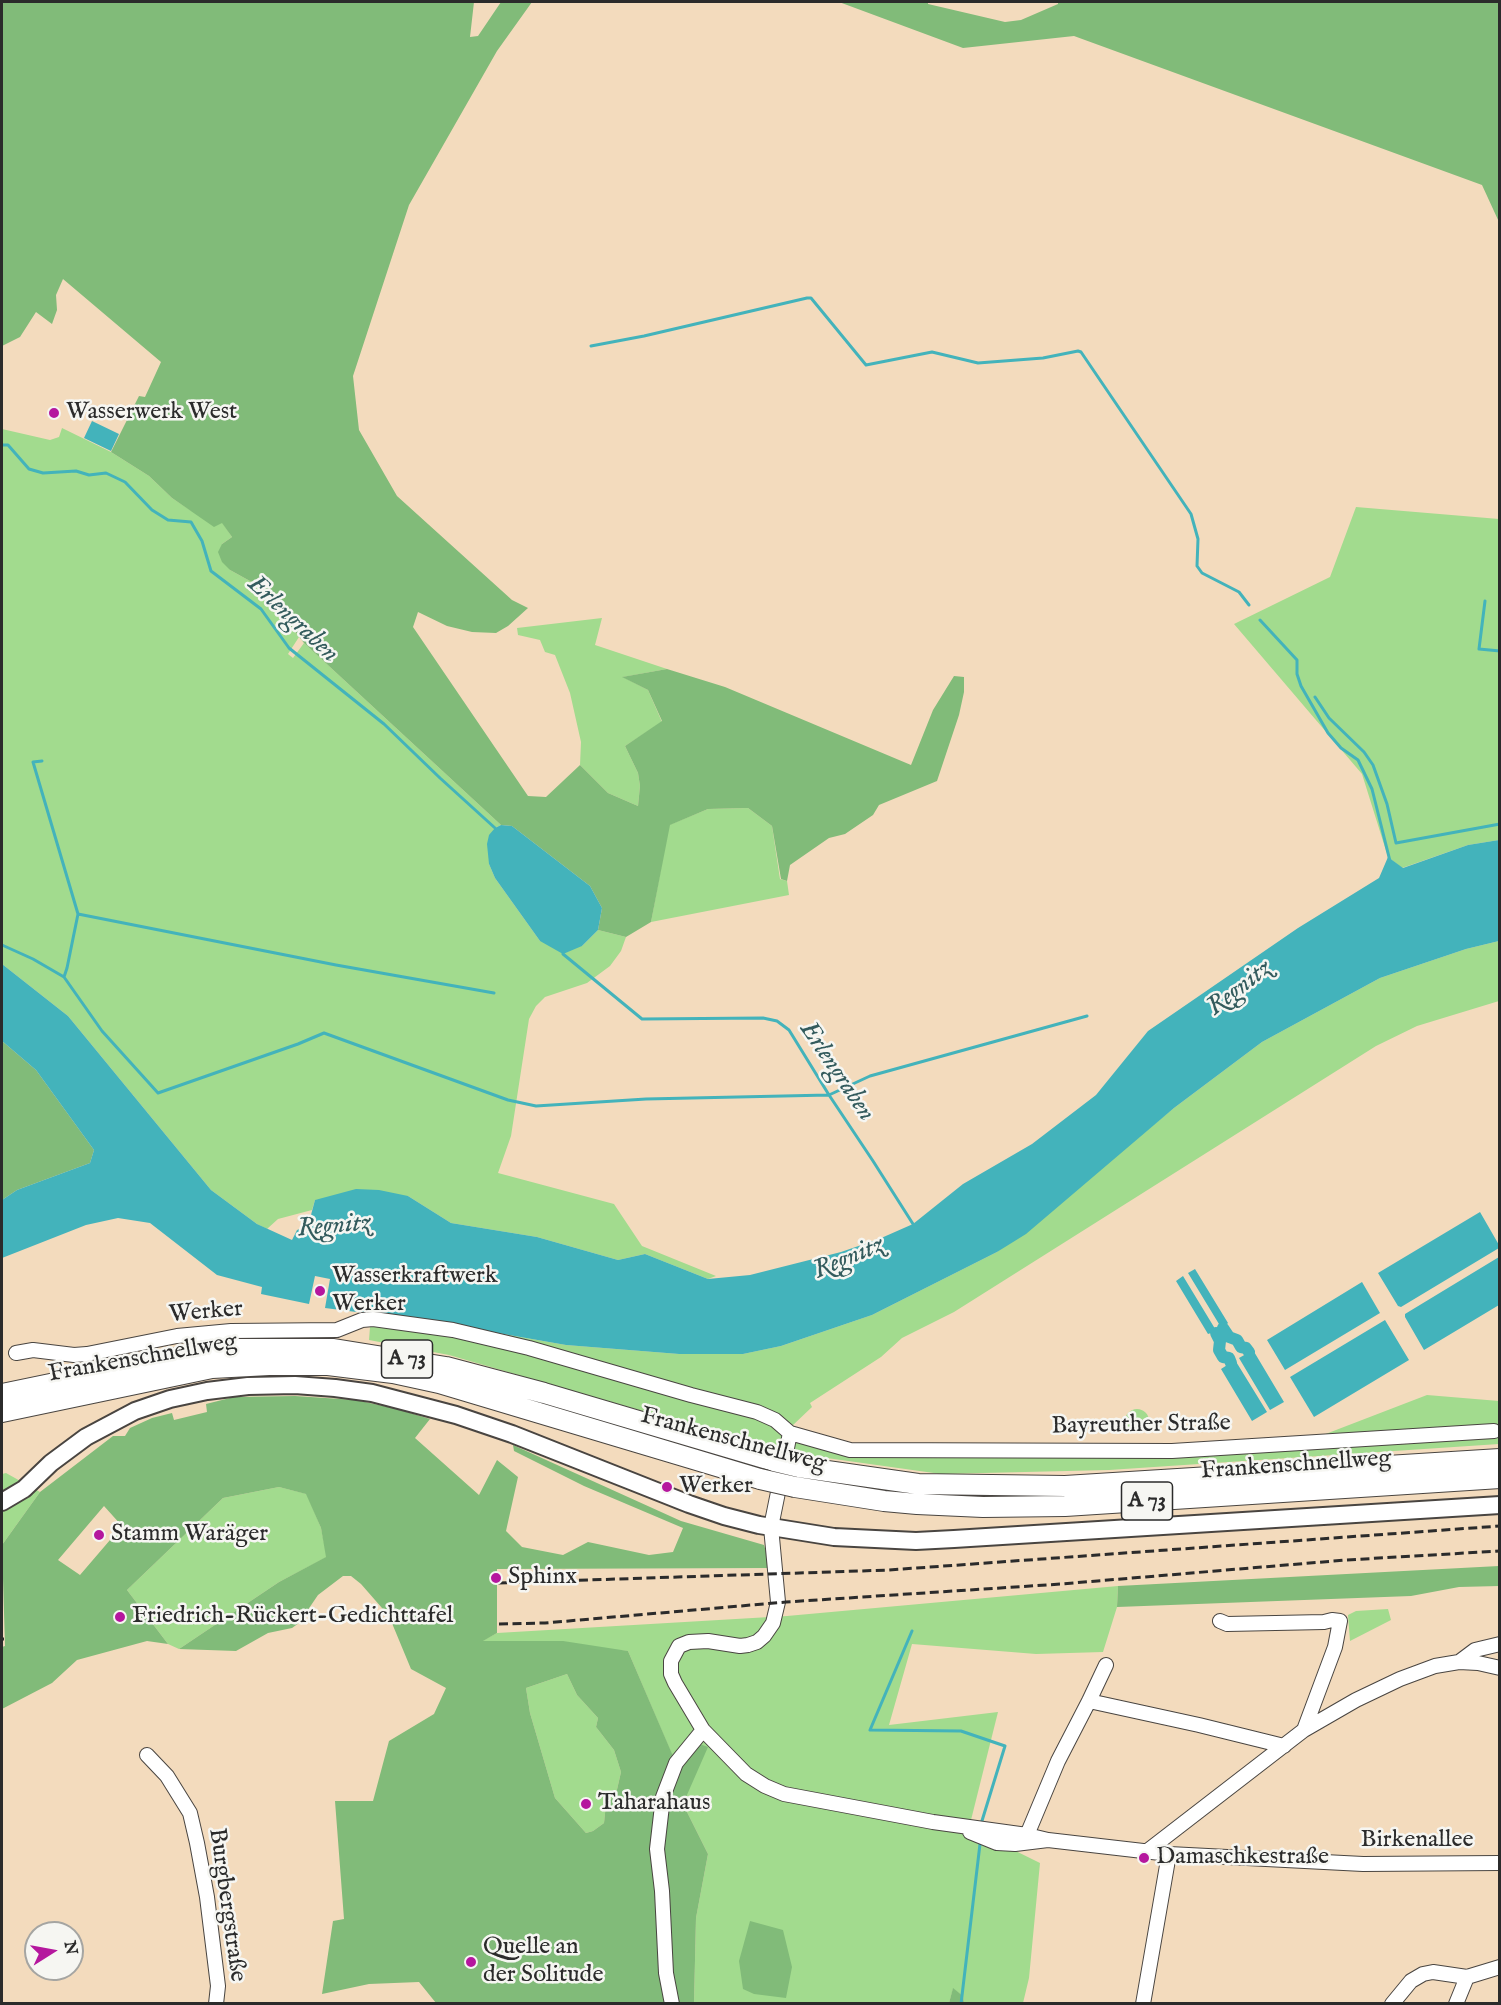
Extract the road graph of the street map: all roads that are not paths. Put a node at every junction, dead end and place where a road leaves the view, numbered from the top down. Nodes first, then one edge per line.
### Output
1 (16, 1353) dead end
2 (2, 1394) edge
3 (2, 1412) edge
4 (1494, 1431) dead end
5 (790, 1433) junction
6 (1500, 1459) edge
7 (1500, 1478) edge
8 (2, 1502) edge
9 (1500, 1505) edge
10 (771, 1527) junction
11 (1220, 1621) dead end
12 (1500, 1644) edge
13 (1459, 1662) junction
14 (1106, 1665) dead end
15 (1500, 1668) edge
16 (1089, 1701) junction
17 (703, 1730) junction
18 (1304, 1730) junction
19 (1284, 1746) junction
20 (147, 1755) dead end
21 (957, 1827) junction
22 (1027, 1835) junction
23 (1048, 1840) junction
24 (1146, 1852) junction
25 (1169, 1854) junction
26 (1500, 1863) edge
27 (1500, 1967) edge
28 (1467, 1977) junction
29 (216, 2004) edge
30 (672, 2004) edge
31 (1143, 2004) edge
32 (1392, 2004) edge
33 (1456, 2004) edge

1 - 5 street, Werker
2 - 6 highway, Frankenschnellweg / A 73, bridge
3 - 7 highway, Frankenschnellweg / A 73, bridge
4 - 5 street, Bayreuther Straße
5 - 10 street
8 - 10 main road
9 - 10 main road
10 - 17 street
11 - 18 street
12 - 13 street
13 - 15 street
13 - 18 street
14 - 16 street
16 - 19 street
16 - 22 street
17 - 21 street
17 - 30 street
18 - 19 street
19 - 24 street
20 - 29 street, Burgbergstraße
21 - 22 street, Birkenallee
21 - 23 street, Birkenallee
22 - 23 street, Birkenallee
23 - 24 street, Birkenallee
24 - 25 street, Birkenallee
25 - 26 street, Birkenallee
25 - 31 street
27 - 28 street
28 - 32 street
28 - 33 street

